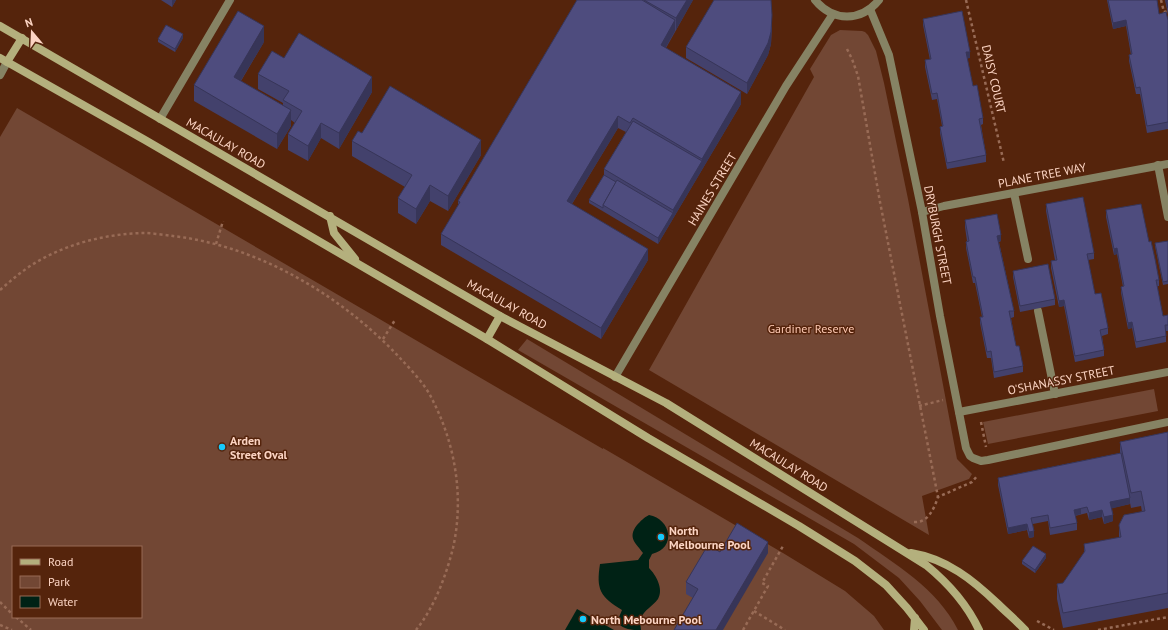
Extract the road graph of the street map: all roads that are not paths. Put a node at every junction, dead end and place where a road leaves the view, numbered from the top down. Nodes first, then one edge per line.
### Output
1 (230, 0) edge
2 (815, 0) edge
3 (879, 0) edge
4 (870, 9) junction
5 (833, 14) junction
6 (0, 26) edge
7 (22, 38) junction
8 (4, 60) edge
9 (0, 75) edge
10 (160, 119) junction
11 (1168, 164) edge
12 (1158, 165) junction
13 (1014, 193) junction
14 (922, 212) junction
15 (330, 216) junction
16 (1168, 217) edge
17 (1028, 259) dead end
18 (358, 263) junction
19 (1038, 312) edge
20 (500, 316) junction
21 (487, 339) junction
22 (1168, 372) edge
23 (616, 377) junction
24 (1055, 394) junction
25 (959, 412) junction
26 (1168, 422) edge
27 (907, 552) junction
28 (915, 618) junction
29 (914, 630) edge
30 (924, 630) edge
31 (979, 630) edge
32 (1025, 630) edge

1 - 10 street
2 - 5 street
3 - 4 street
4 - 5 street
4 - 14 street, DRYBURGH STREET
5 - 23 street, HAINES STREET
6 - 7 main road, MACAULAY ROAD
7 - 8 main road
7 - 10 main road, MACAULAY ROAD
8 - 9 street
8 - 18 main road
10 - 15 main road, MACAULAY ROAD
11 - 12 street, PLANE TREE WAY
12 - 13 street, PLANE TREE WAY
12 - 16 street
13 - 14 street, PLANE TREE WAY
13 - 17 street
14 - 25 street, DRYBURGH STREET
15 - 18 main road
15 - 20 main road, MACAULAY ROAD
18 - 21 main road
19 - 24 street
20 - 21 main road
20 - 23 main road, MACAULAY ROAD
21 - 28 main road
22 - 24 street, O'SHANASSY STREET
23 - 27 main road, MACAULAY ROAD
24 - 25 street, O'SHANASSY STREET
25 - 26 street, DRYBURGH STREET
27 - 31 main road, MACAULAY ROAD
27 - 32 main road
28 - 29 main road
28 - 30 main road

